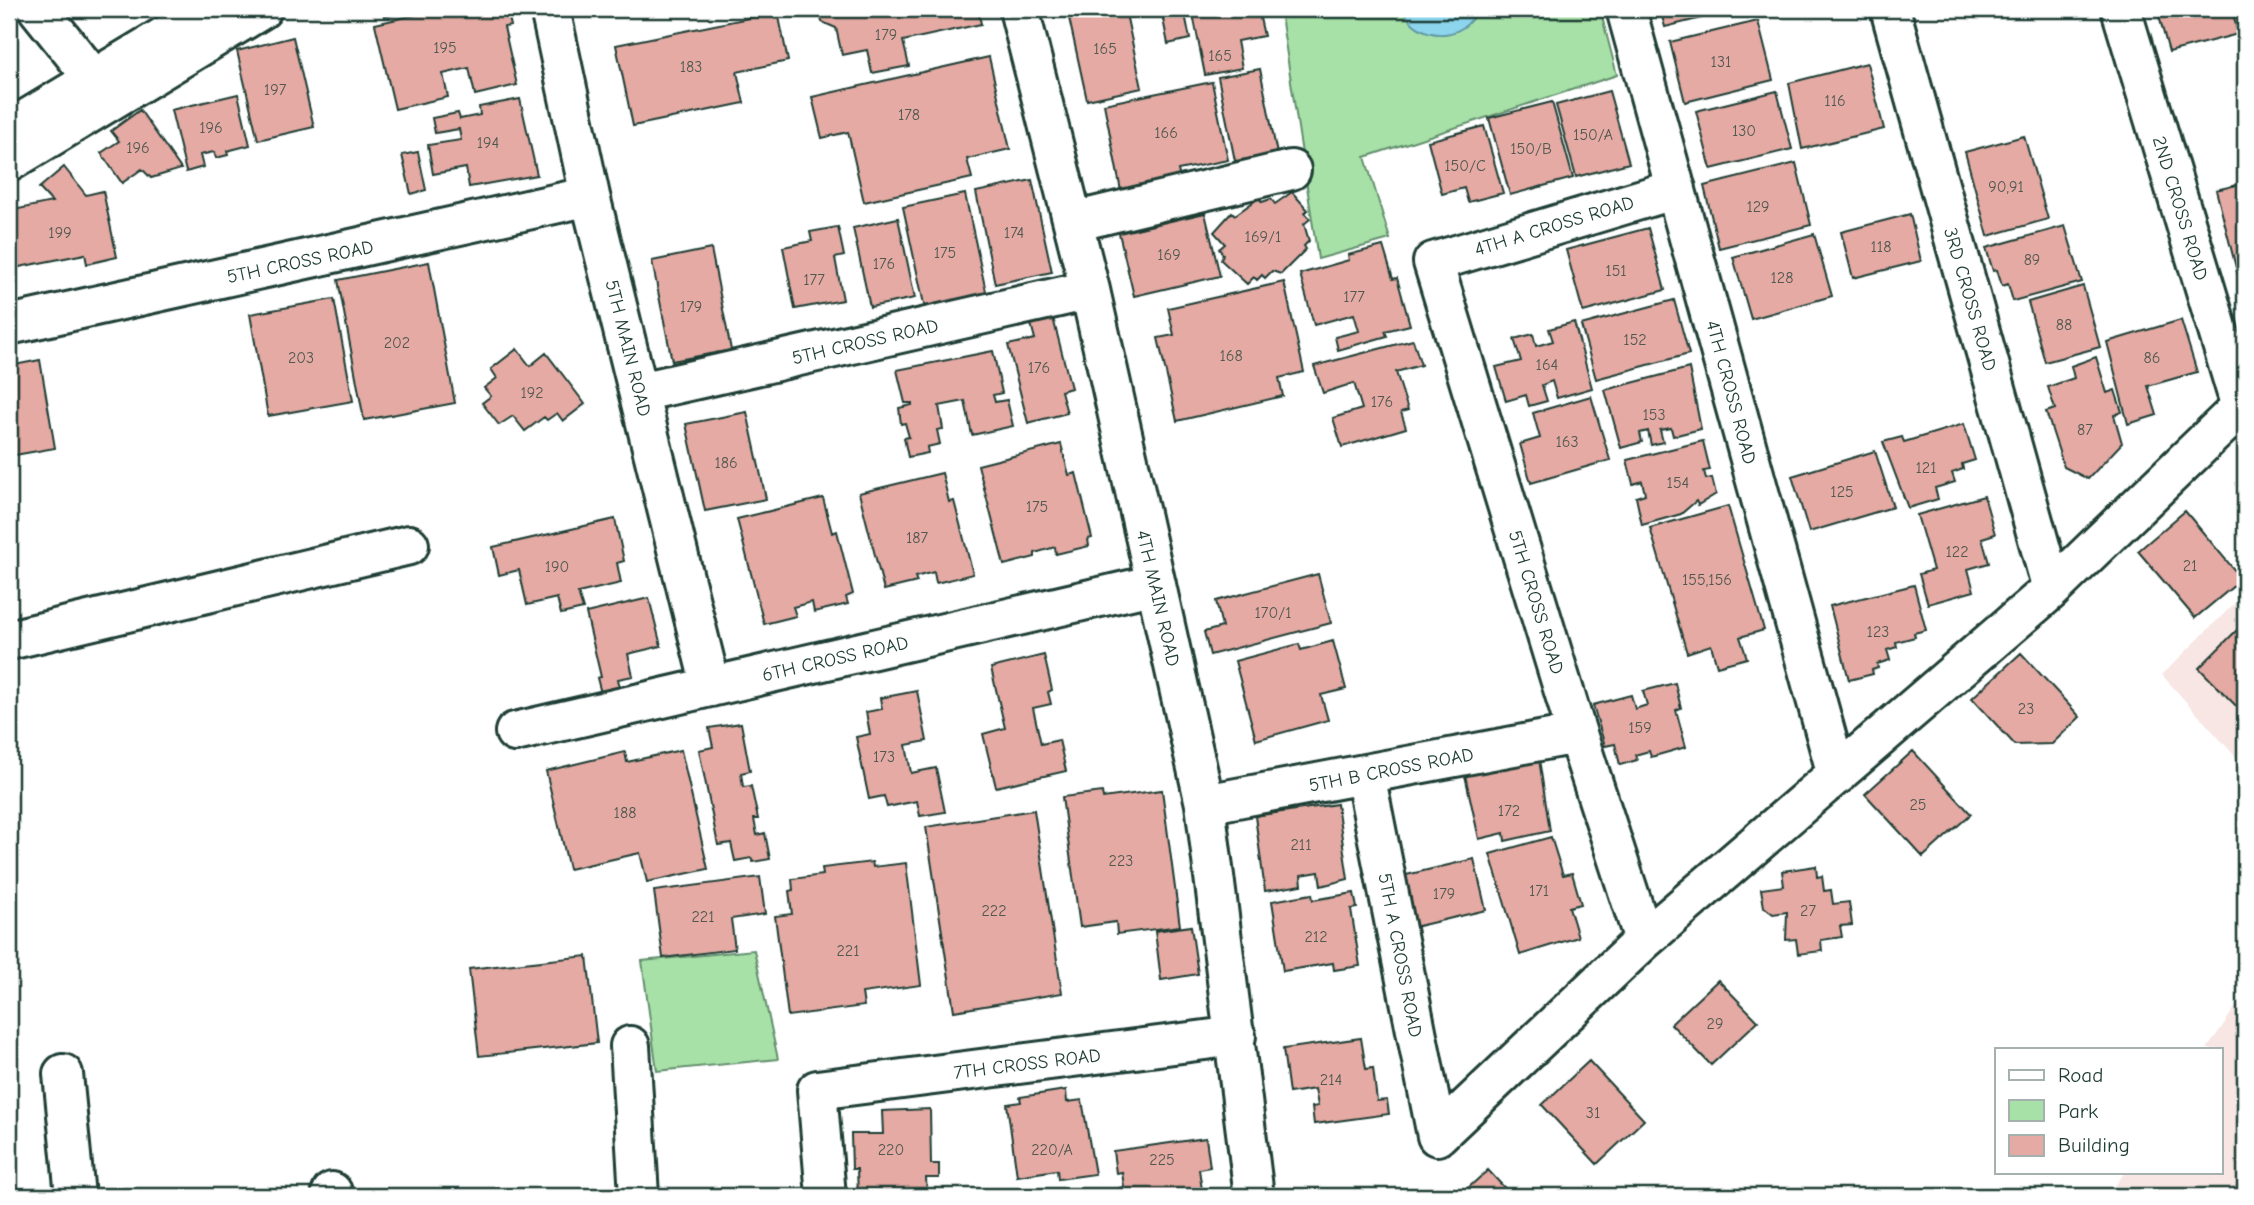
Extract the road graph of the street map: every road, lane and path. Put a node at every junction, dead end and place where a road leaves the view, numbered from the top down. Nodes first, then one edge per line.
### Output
1 (38, 9) edge
2 (210, 9) edge
3 (262, 9) edge
4 (550, 9) edge
5 (1019, 9) edge
6 (1626, 9) edge
7 (1890, 9) edge
8 (2121, 9) edge
9 (94, 79) junction
10 (9, 131) edge
11 (9, 162) edge
12 (1291, 170) dead end
13 (1676, 189) junction
14 (590, 196) junction
15 (1073, 222) junction
16 (1433, 262) joint
17 (1090, 290) junction
18 (9, 325) edge
19 (640, 392) junction
20 (2243, 405) edge
21 (409, 545) dead end
22 (1156, 584) junction
23 (2052, 589) junction
24 (9, 640) edge
25 (711, 687) junction
26 (515, 732) dead end
27 (1577, 734) junction
28 (1365, 774) junction
29 (1836, 775) junction
30 (1205, 804) junction
31 (1644, 940) junction
32 (1236, 1036) junction
33 (630, 1046) dead end
34 (63, 1073) dead end
35 (75, 1196) edge
36 (639, 1196) edge
37 (826, 1196) edge
38 (1254, 1196) edge

1 - 9 street
2 - 9 street
3 - 11 street
4 - 14 street, 5TH MAIN ROAD
5 - 15 street, 4TH MAIN ROAD
6 - 13 street, 4TH CROSS ROAD
7 - 23 street, 3RD CROSS ROAD
8 - 20 street, 2ND CROSS ROAD
9 - 10 street
12 - 15 street
13 - 16 street, 4TH A CROSS ROAD
13 - 29 street, 4TH CROSS ROAD
14 - 18 street, 5TH CROSS ROAD
14 - 19 street, 5TH MAIN ROAD
15 - 17 street, 4TH MAIN ROAD
16 - 27 street, 5TH CROSS ROAD
17 - 19 street, 5TH CROSS ROAD
17 - 22 street, 4TH MAIN ROAD
19 - 25 street, 5TH MAIN ROAD
20 - 23 street
21 - 24 street
22 - 25 street, 6TH CROSS ROAD
22 - 30 street, 4TH MAIN ROAD
23 - 29 street
25 - 26 street, 6TH CROSS ROAD
27 - 28 street, 5TH B CROSS ROAD
27 - 31 street, 5TH CROSS ROAD
28 - 30 street, 5TH B CROSS ROAD
28 - 31 street, 5TH A CROSS ROAD
29 - 31 street
30 - 32 street, 4TH MAIN ROAD
32 - 37 street, 7TH CROSS ROAD
32 - 38 street, 4TH MAIN ROAD
33 - 36 street
34 - 35 street

